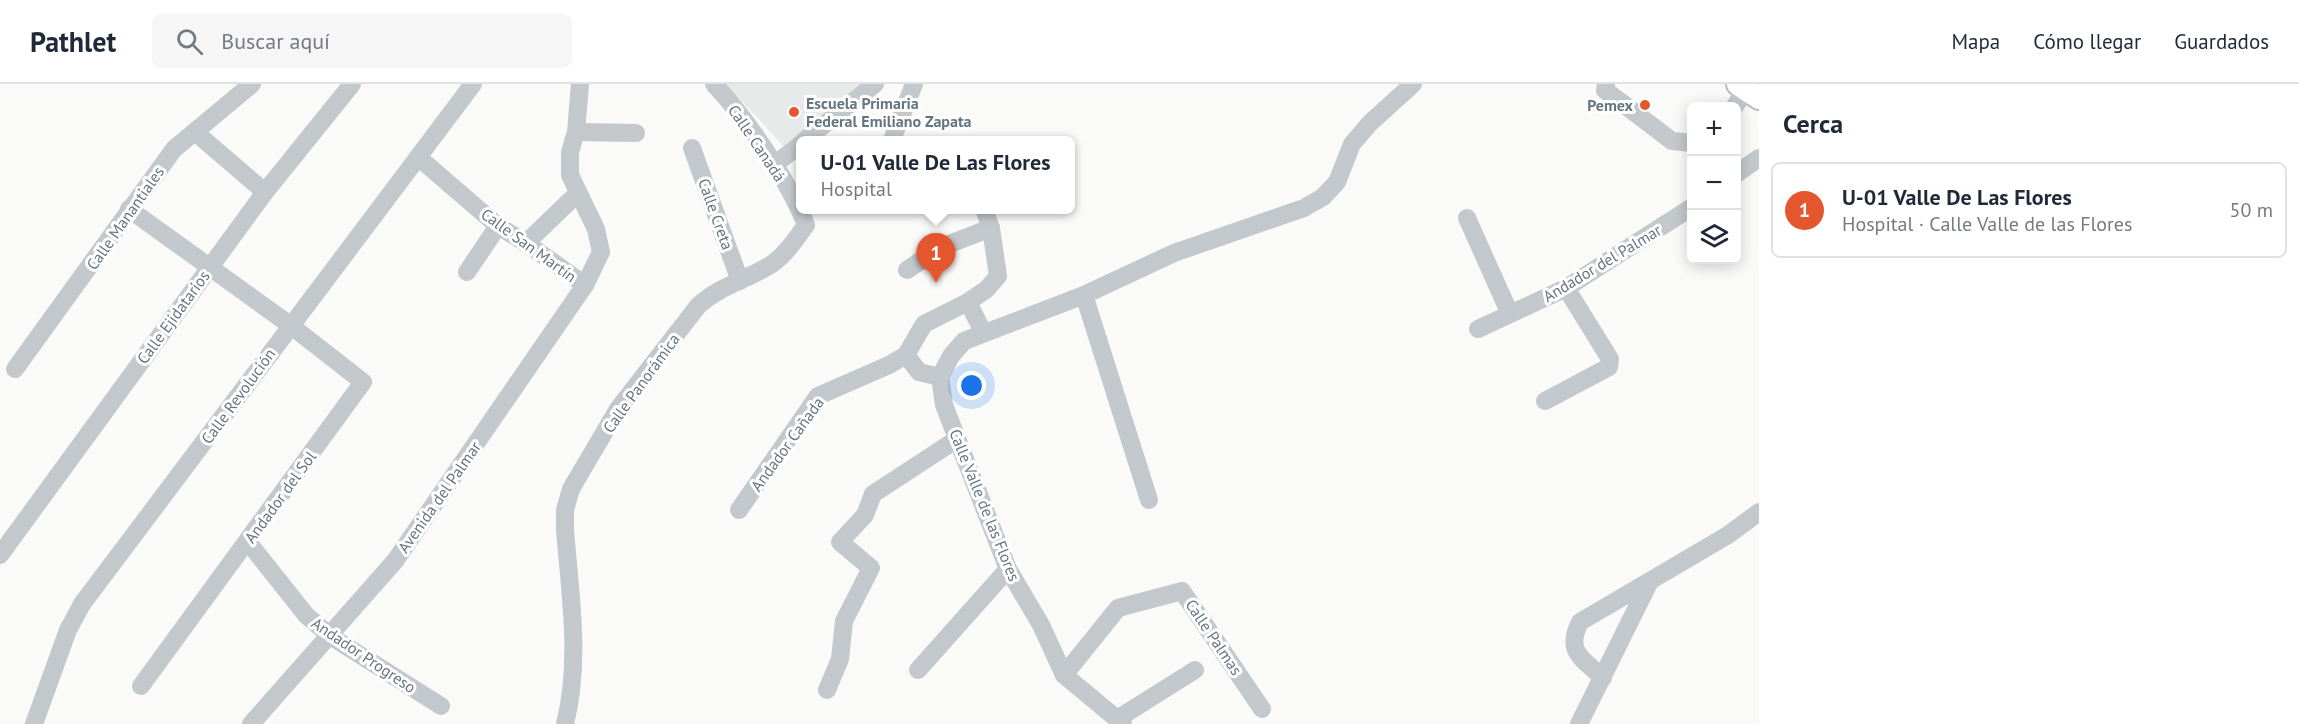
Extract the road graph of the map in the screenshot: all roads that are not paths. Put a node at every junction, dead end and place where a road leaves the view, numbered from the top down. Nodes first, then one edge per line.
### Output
1 (252, 84) edge
2 (352, 84) edge
3 (473, 84) edge
4 (580, 84) edge
5 (714, 84) edge
6 (876, 84) edge
7 (914, 84) edge
8 (1413, 84) edge
9 (1606, 84) edge
10 (195, 132) junction
11 (576, 132) junction
12 (636, 133) dead end
13 (811, 136) edge
14 (894, 136) edge
15 (1687, 142) edge
16 (692, 148) dead end
17 (796, 148) edge
18 (418, 157) junction
19 (1759, 158) edge
20 (774, 165) junction
21 (1741, 171) edge
22 (265, 192) junction
23 (578, 193) junction
24 (796, 206) edge
25 (129, 209) junction
26 (1687, 210) edge
27 (800, 214) edge
28 (986, 214) edge
29 (1467, 218) dead end
30 (498, 226) junction
31 (991, 228) junction
32 (798, 236) joint
33 (526, 243) junction
34 (209, 267) junction
35 (907, 270) dead end
36 (467, 272) dead end
37 (740, 280) junction
38 (585, 285) junction
39 (1566, 288) junction
40 (1084, 295) junction
41 (968, 302) junction
42 (1510, 314) junction
43 (290, 325) junction
44 (1478, 329) dead end
45 (983, 332) junction
46 (906, 356) junction
47 (15, 369) dead end
48 (940, 377) junction
49 (1545, 401) dead end
50 (957, 439) junction
51 (1149, 500) dead end
52 (739, 510) dead end
53 (1759, 512) edge
54 (248, 542) junction
55 (0, 555) edge
56 (1008, 569) junction
57 (1649, 583) junction
58 (330, 636) junction
59 (918, 670) dead end
60 (1195, 670) dead end
61 (1064, 675) junction
62 (1603, 678) junction
63 (141, 686) dead end
64 (827, 690) dead end
65 (441, 706) dead end
66 (1262, 709) dead end
67 (1120, 722) edge
68 (34, 724) edge
69 (251, 724) edge
70 (565, 724) edge
71 (1579, 724) edge

1 - 10 street, Calle Manantiales
2 - 22 street, Calle Ejidatarios
3 - 18 street, Calle Revolución
4 - 11 street
5 - 20 street, Calle Canadá
6 - 13 street
7 - 14 street
8 - 40 street
9 - 15 street
10 - 22 street
10 - 25 street, Calle Manantiales
11 - 12 street
11 - 23 street
16 - 37 street, Calle Creta
17 - 20 street
18 - 30 street, Calle San Martín
18 - 43 street, Calle Revolución
19 - 21 street
20 - 24 street, Calle Canadá
22 - 34 street, Calle Ejidatarios
23 - 33 street
23 - 38 street, Avenida del Palmar
25 - 34 street
25 - 47 street, Calle Manantiales
26 - 39 street, Andador del Palmar
27 - 32 street, Calle Canadá
28 - 31 street
29 - 42 street
30 - 33 street, Calle San Martín
30 - 36 street
31 - 35 street
31 - 41 street
32 - 37 street, Calle Panorámica
33 - 38 street, Calle San Martín
34 - 43 street
34 - 55 street, Calle Ejidatarios
37 - 70 street, Calle Panorámica
38 - 58 street, Avenida del Palmar
39 - 42 street, Andador del Palmar
39 - 49 street
40 - 45 street
40 - 51 street
41 - 45 street
41 - 46 street
42 - 44 street, Andador del Palmar
43 - 54 street, Andador del Sol
43 - 68 street, Calle Revolución
45 - 48 street
46 - 48 street
46 - 52 street, Andador Cañada
48 - 50 street, Calle Valle de las Flores
50 - 56 street, Calle Valle de las Flores
50 - 64 street
53 - 57 street
54 - 58 street, Andador Progreso
54 - 63 street, Andador del Sol
56 - 59 street
56 - 61 street, Calle Valle de las Flores
57 - 62 street
57 - 62 street
58 - 65 street, Andador Progreso
58 - 69 street, Avenida del Palmar
60 - 67 street
61 - 66 street, Calle Palmas
61 - 67 street, Calle Valle de las Flores
62 - 71 street

